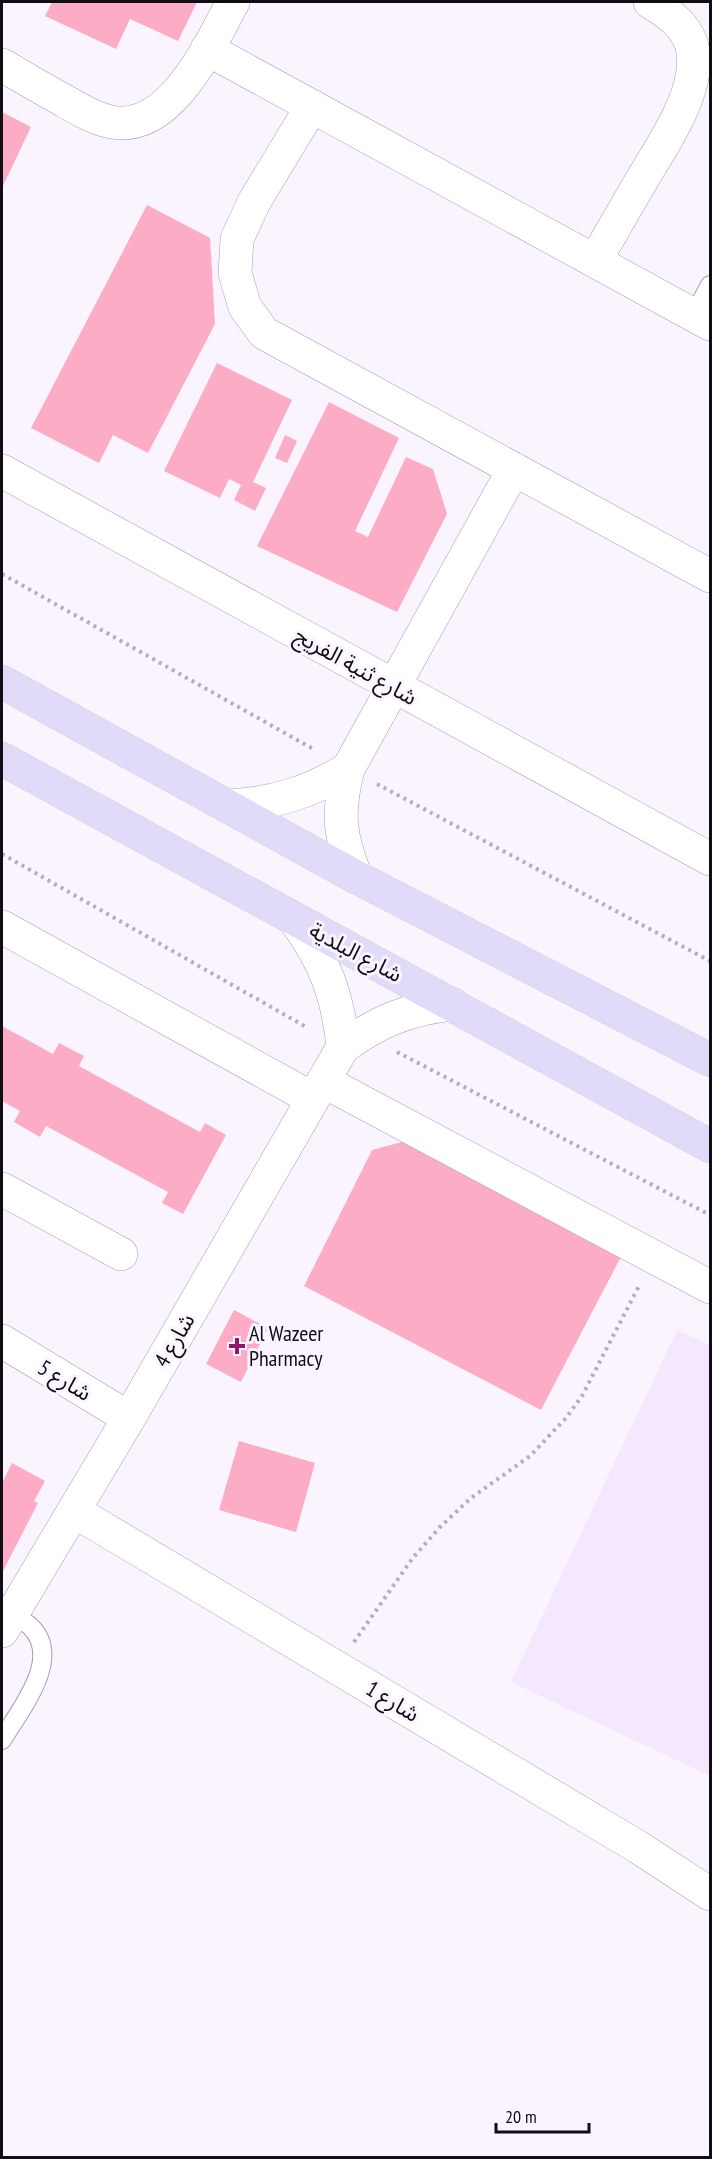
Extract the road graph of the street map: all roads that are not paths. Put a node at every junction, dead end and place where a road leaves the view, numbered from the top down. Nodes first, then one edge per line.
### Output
1 (233, 2) edge
2 (650, 2) edge
3 (207, 49) junction
4 (2, 65) edge
5 (312, 106) junction
6 (595, 261) junction
7 (711, 285) edge
8 (702, 319) edge
9 (514, 469) junction
10 (2, 471) edge
11 (711, 576) edge
12 (2, 682) edge
13 (394, 687) junction
14 (2, 759) edge
15 (348, 769) junction
16 (229, 806) junction
17 (711, 859) edge
18 (356, 877) junction
19 (294, 919) junction
20 (2, 927) edge
21 (452, 1004) junction
22 (352, 1041) junction
23 (711, 1060) edge
24 (318, 1090) junction
25 (711, 1146) edge
26 (2, 1189) edge
27 (121, 1254) dead end
28 (711, 1287) edge
29 (2, 1341) edge
30 (129, 1418) junction
31 (74, 1511) junction
32 (6, 1623) edge
33 (2, 1740) edge
34 (711, 1894) edge

1 - 3 street
2 - 6 street
3 - 4 street
3 - 5 street
5 - 6 street
5 - 9 street
6 - 8 street
7 - 8 lane
9 - 11 street
9 - 13 street
10 - 13 street, شارع ثنية الفريج
12 - 16 main road
13 - 15 street
13 - 17 street, شارع ثنية الفريج
14 - 19 main road, شارع البلدية
15 - 16 street
15 - 18 street
16 - 18 main road
18 - 23 main road
19 - 21 main road, شارع البلدية
19 - 22 street
20 - 24 street
21 - 22 street
21 - 25 main road, شارع البلدية
22 - 24 street, شارع 4
24 - 28 street
24 - 30 street, شارع 4
26 - 27 street
29 - 30 street, شارع 5
30 - 31 street, شارع 4
31 - 32 street, شارع 4
31 - 34 street, شارع 1
32 - 33 lane

